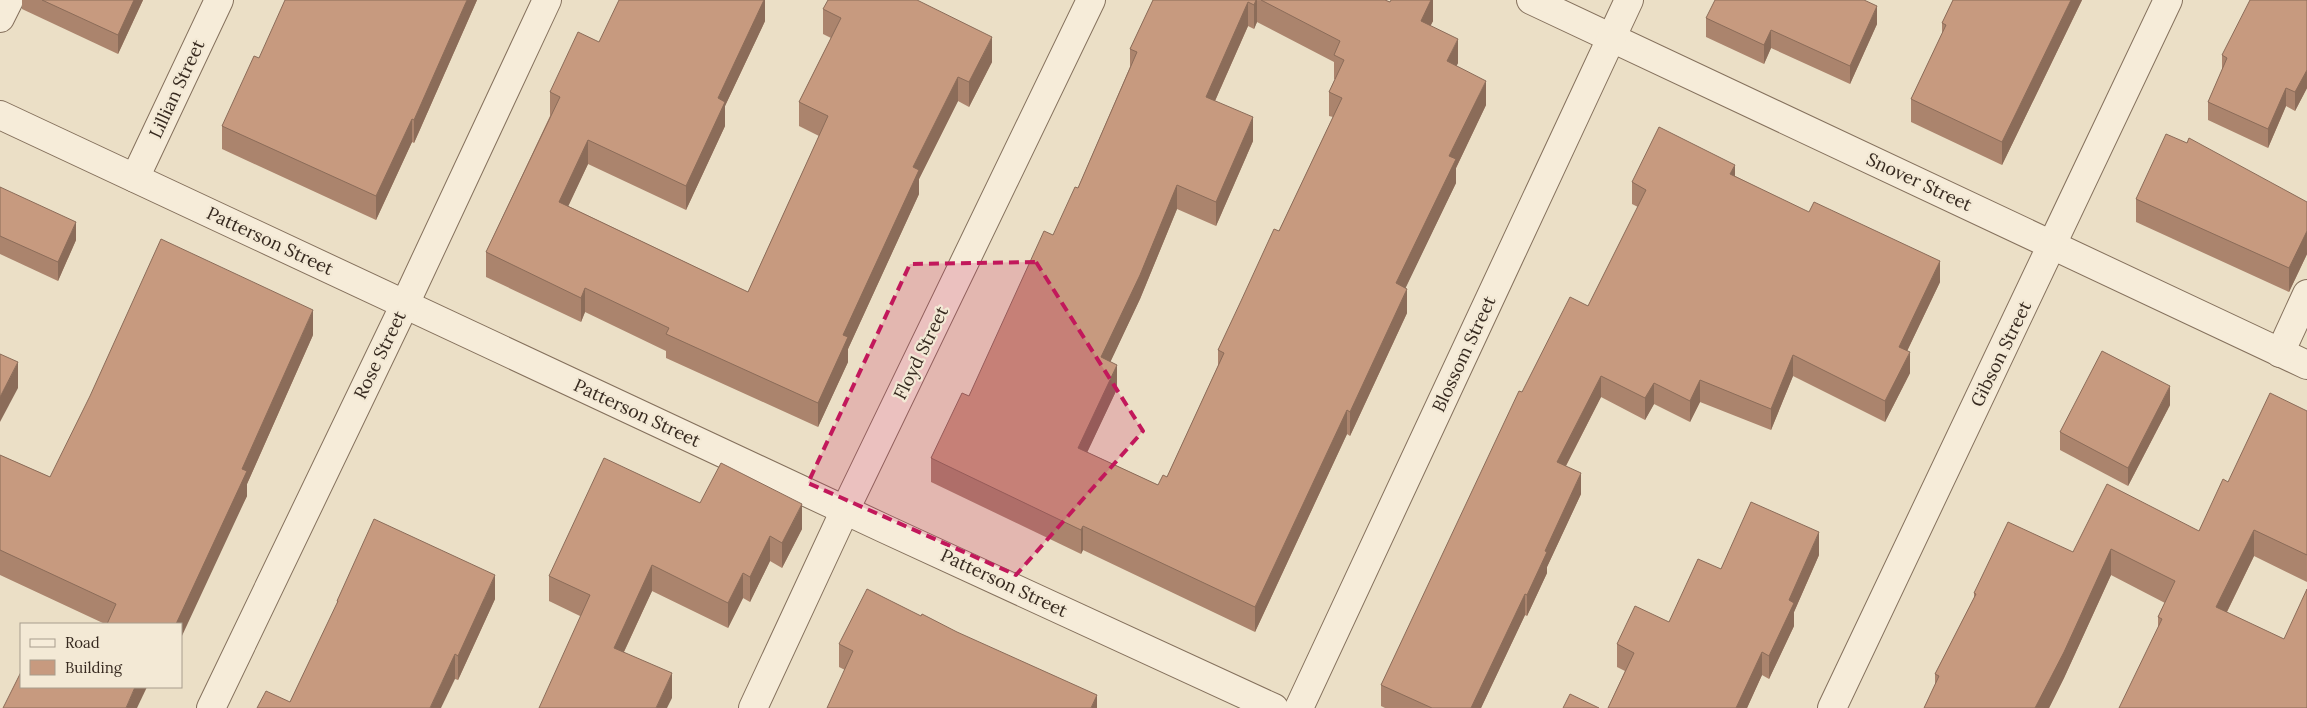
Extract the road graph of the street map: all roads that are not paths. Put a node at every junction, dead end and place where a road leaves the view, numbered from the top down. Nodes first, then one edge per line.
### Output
1 (9, 0) edge
2 (219, 0) edge
3 (547, 0) edge
4 (1091, 0) edge
5 (1531, 0) edge
6 (1630, 0) edge
7 (2168, 0) edge
8 (0, 18) edge
9 (1612, 38) junction
10 (0, 115) edge
11 (136, 178) junction
12 (2053, 244) junction
13 (2307, 294) edge
14 (405, 304) junction
15 (2280, 352) junction
16 (2307, 365) edge
17 (845, 510) junction
18 (211, 708) edge
19 (753, 708) edge
20 (1274, 708) edge
21 (1299, 708) edge
22 (1832, 708) edge

1 - 8 street
2 - 11 street, Lillian Street
3 - 14 street, Rose Street
4 - 17 street, Floyd Street
5 - 9 street, Snover Street
6 - 9 street, Blossom Street
7 - 12 street, Gibson Street
9 - 12 street, Snover Street
9 - 21 street, Blossom Street
10 - 11 street, Patterson Street
11 - 14 street, Patterson Street
12 - 15 street, Snover Street
12 - 22 street, Gibson Street
13 - 15 street
14 - 17 street, Patterson Street
14 - 18 street, Rose Street
15 - 16 street, Snover Street
17 - 19 street, Floyd Street
17 - 20 street, Patterson Street

